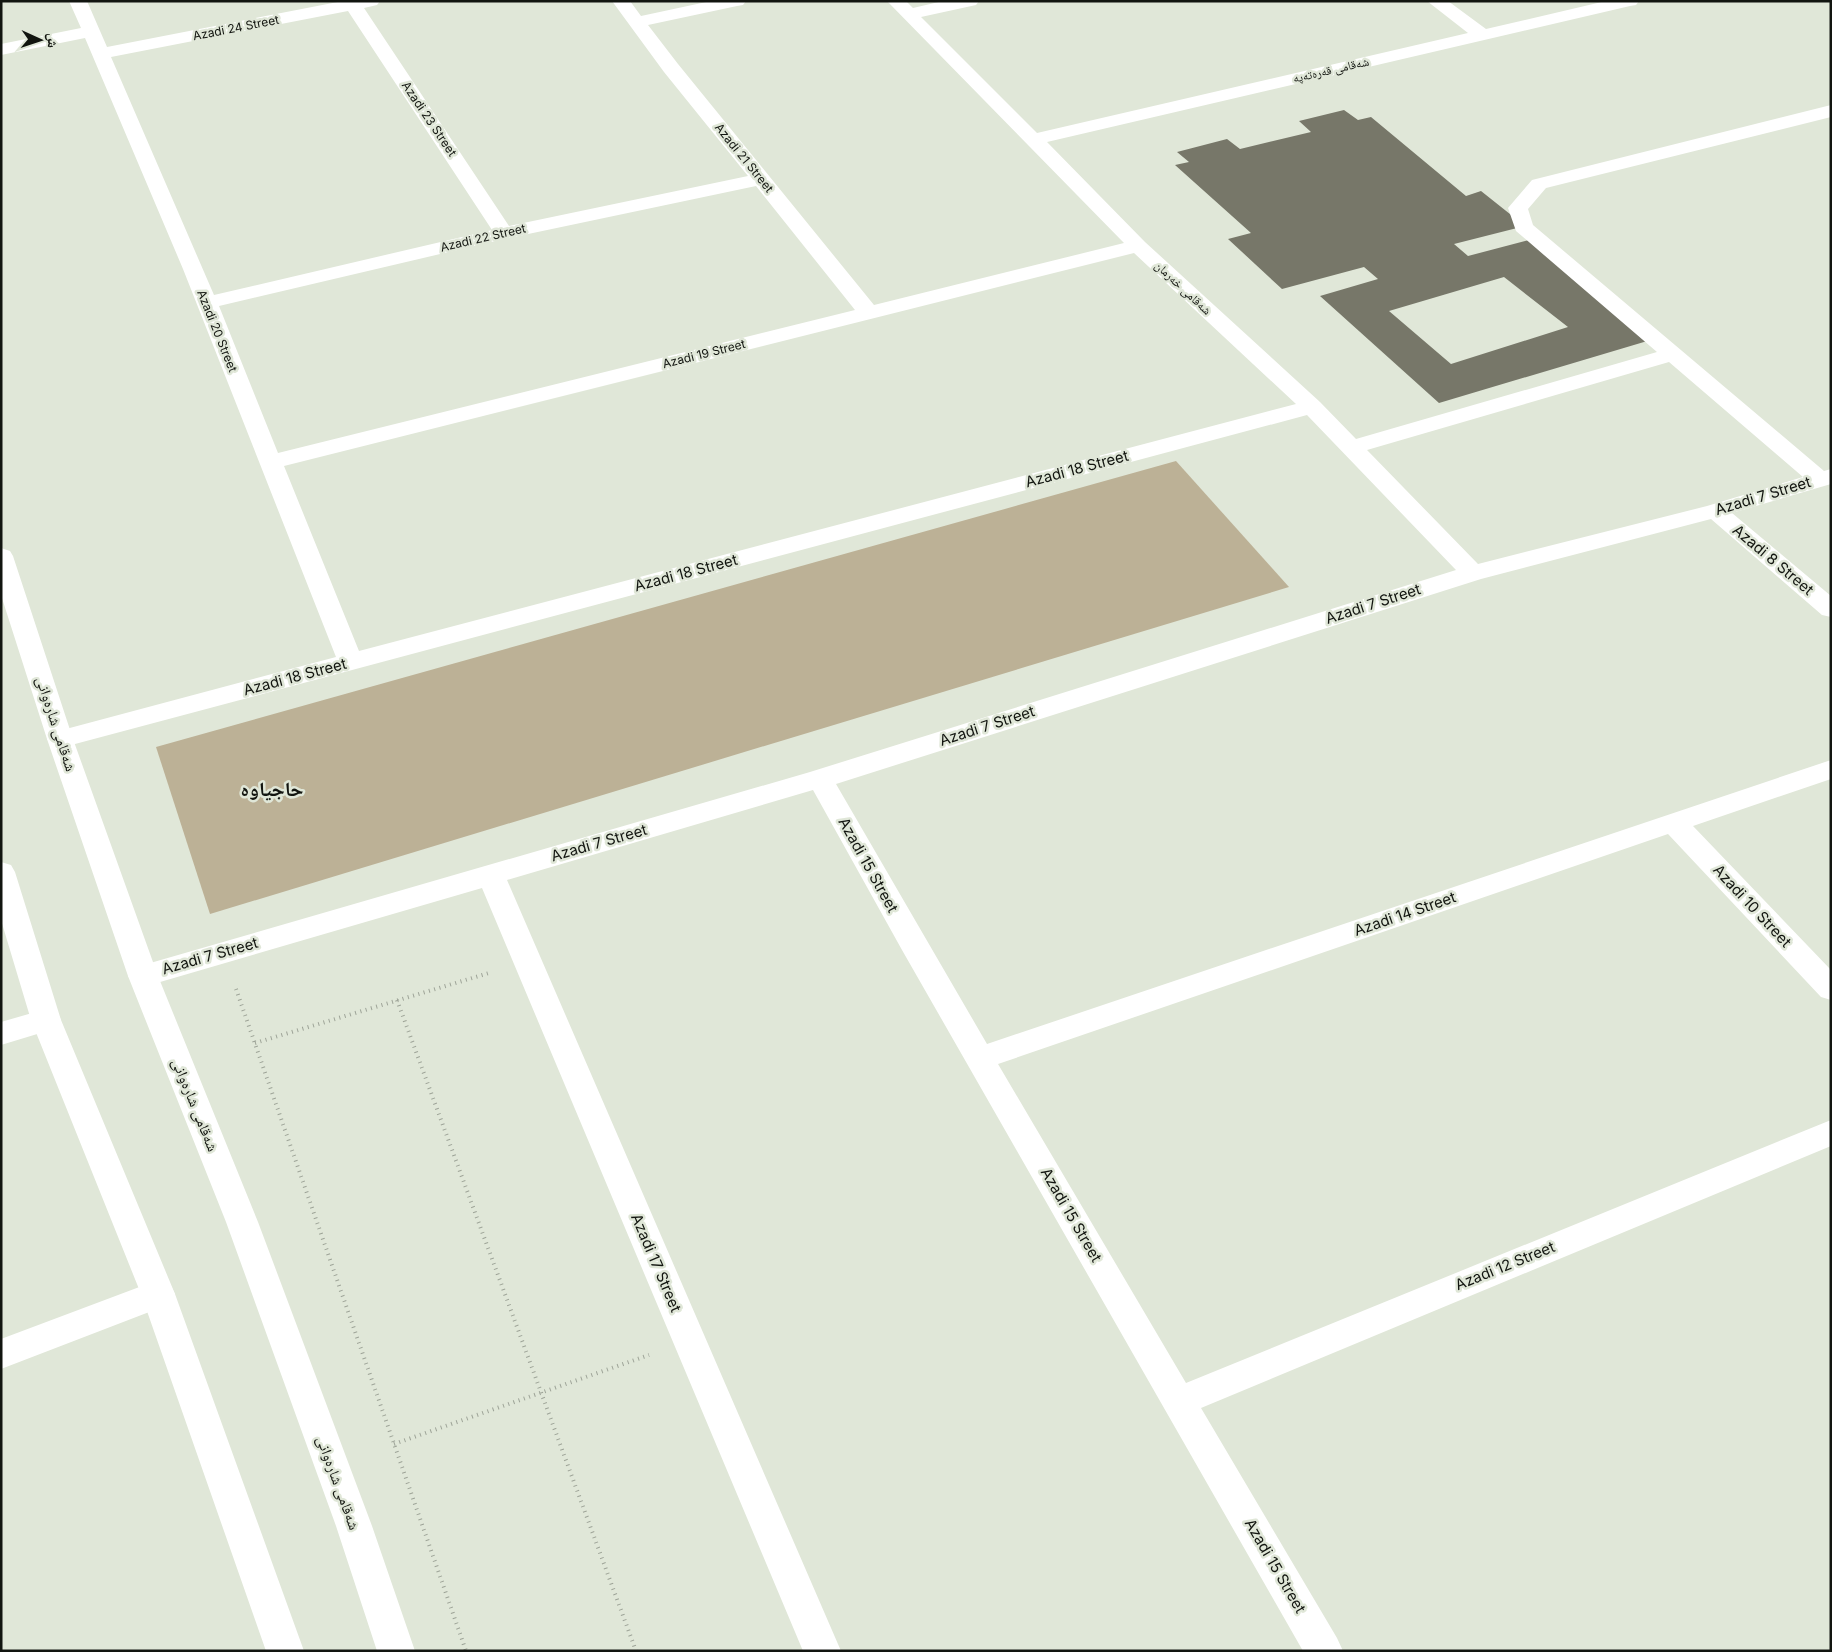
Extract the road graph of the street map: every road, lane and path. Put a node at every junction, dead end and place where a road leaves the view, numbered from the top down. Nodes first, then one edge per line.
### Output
1 (78, 1) edge
2 (621, 1) edge
3 (738, 1) edge
4 (970, 1) edge
5 (1436, 1) edge
6 (1630, 1) edge
7 (362, 3) edge
8 (902, 8) edge
9 (637, 22) junction
10 (91, 31) junction
11 (1482, 35) junction
12 (1, 50) edge
13 (101, 54) junction
14 (1831, 111) edge
15 (1032, 140) junction
16 (761, 180) junction
17 (504, 233) junction
18 (1138, 246) junction
19 (206, 302) junction
20 (869, 313) junction
21 (1672, 354) junction
22 (1312, 407) junction
23 (1352, 448) junction
24 (270, 462) junction
25 (1825, 478) edge
26 (1715, 511) junction
27 (1, 556) edge
28 (1473, 573) junction
29 (1831, 609) edge
30 (351, 662) junction
31 (60, 740) junction
32 (1831, 769) edge
33 (820, 779) junction
34 (1673, 822) junction
35 (1, 872) edge
36 (491, 875) junction
37 (224, 953) junction
38 (528, 961) junction
39 (143, 976) junction
40 (1831, 989) edge
41 (397, 1000) junction
42 (46, 1020) junction
43 (1, 1034) edge
44 (255, 1043) junction
45 (980, 1058) junction
46 (1831, 1132) edge
47 (158, 1294) junction
48 (690, 1340) junction
49 (1, 1354) edge
50 (542, 1392) junction
51 (1180, 1401) junction
52 (394, 1444) junction
53 (1314, 1648) edge
54 (285, 1651) edge
55 (396, 1651) edge
56 (466, 1651) edge
57 (636, 1651) edge
58 (822, 1651) edge

1 - 10 street, Azadi 20 Street
2 - 9 street, Azadi 21 Street
3 - 9 street
4 - 8 street
5 - 11 street
6 - 11 street, شەقامی قەرەتەپە
7 - 13 street, Azadi 24 Street
7 - 17 street, Azadi 23 Street
8 - 15 street, شەقامی خەرمان
9 - 16 street, Azadi 21 Street
10 - 12 street
10 - 13 street, Azadi 20 Street
11 - 15 street, شەقامی قەرەتەپە
13 - 19 street, Azadi 20 Street
14 - 21 street
15 - 18 street, شەقامی خەرمان
16 - 17 street, Azadi 22 Street
16 - 20 street, Azadi 21 Street
17 - 19 street, Azadi 22 Street
18 - 20 street, Azadi 19 Street
18 - 22 street, شەقامی خەرمان
19 - 24 street, Azadi 20 Street
20 - 24 street, Azadi 19 Street
21 - 23 street
21 - 25 street
22 - 23 street, شەقامی خەرمان
22 - 30 street, Azadi 18 Street
23 - 28 street, شەقامی خەرمان
24 - 30 street, Azadi 20 Street
25 - 26 street, Azadi 7 Street
26 - 28 street, Azadi 7 Street
26 - 29 street, Azadi 8 Street
27 - 31 street, شەقامی شارەوانی
28 - 33 street, Azadi 7 Street
30 - 31 street, Azadi 18 Street
31 - 39 street, شەقامی شارەوانی
32 - 34 street, Azadi 14 Street
33 - 36 street, Azadi 7 Street
33 - 45 street, Azadi 15 Street
34 - 40 street, Azadi 10 Street
34 - 45 street, Azadi 14 Street
35 - 42 street
36 - 37 street, Azadi 7 Street
36 - 38 street, Azadi 17 Street
37 - 39 street, Azadi 7 Street
37 - 44 path
38 - 41 path
38 - 48 street, Azadi 17 Street
39 - 55 street, شەقامی شارەوانی
41 - 44 path
41 - 50 path
42 - 43 street
42 - 47 street
44 - 52 path
45 - 51 street, Azadi 15 Street
46 - 51 street, Azadi 12 Street
47 - 49 street
47 - 54 street
48 - 50 path
48 - 58 street, Azadi 17 Street
50 - 52 path
50 - 57 path
51 - 53 street, Azadi 15 Street
52 - 56 path

